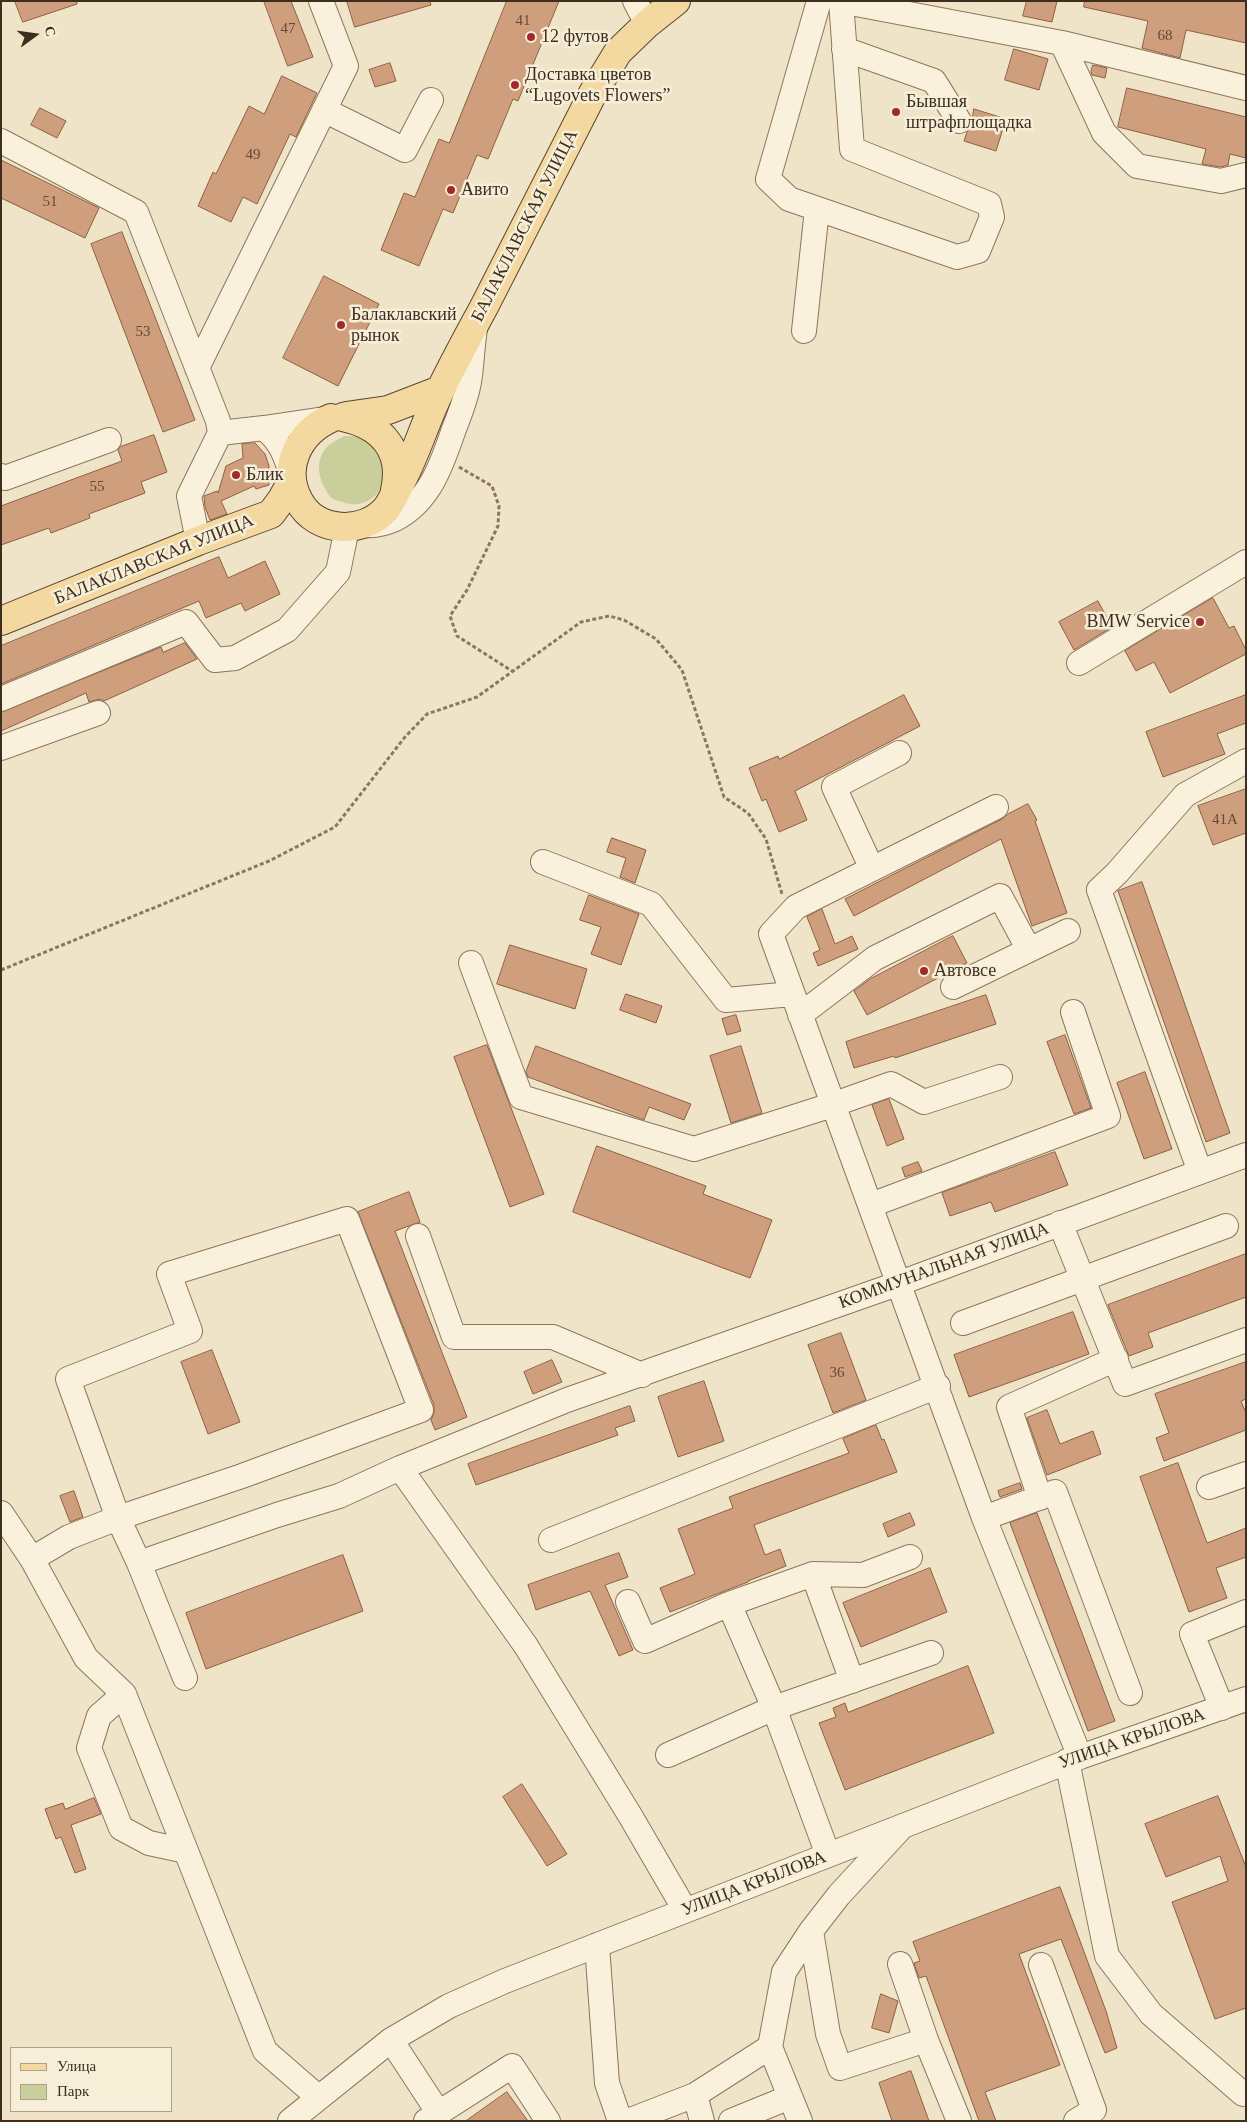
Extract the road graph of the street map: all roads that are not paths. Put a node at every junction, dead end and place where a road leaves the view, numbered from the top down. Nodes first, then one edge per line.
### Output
1 (321, 1) edge
2 (676, 1) edge
3 (818, 1) edge
4 (841, 1) edge
5 (641, 13) edge
6 (1062, 43) junction
7 (844, 49) junction
8 (1246, 88) edge
9 (431, 100) dead end
10 (324, 110) junction
11 (959, 121) dead end
12 (1, 141) edge
13 (1246, 175) edge
14 (817, 209) junction
15 (476, 323) junction
16 (804, 331) dead end
17 (197, 368) junction
18 (440, 390) junction
19 (337, 417) junction
20 (264, 428) junction
21 (220, 432) junction
22 (109, 440) dead end
23 (1, 476) edge
24 (292, 477) junction
25 (394, 495) junction
26 (308, 512) junction
27 (271, 514) junction
28 (355, 526) junction
29 (198, 541) junction
30 (1246, 562) edge
31 (1, 621) edge
32 (1079, 663) dead end
33 (1, 699) edge
34 (98, 713) dead end
35 (1, 748) edge
36 (899, 753) dead end
37 (1246, 761) edge
38 (996, 807) dead end
39 (543, 862) dead end
40 (872, 869) junction
41 (1068, 931) dead end
42 (1029, 950) junction
43 (471, 963) dead end
44 (953, 987) dead end
45 (796, 1004) junction
46 (1073, 1012) dead end
47 (1000, 1077) dead end
48 (832, 1106) junction
49 (1246, 1155) edge
50 (1200, 1172) junction
51 (871, 1205) junction
52 (1060, 1223) junction
53 (1226, 1226) dead end
54 (418, 1236) dead end
55 (1083, 1279) junction
56 (900, 1283) junction
57 (963, 1323) dead end
58 (1246, 1340) edge
59 (1116, 1360) junction
60 (642, 1375) junction
61 (938, 1386) junction
62 (400, 1468) junction
63 (1246, 1474) edge
64 (1209, 1487) dead end
65 (1040, 1498) junction
66 (1, 1513) edge
67 (118, 1518) junction
68 (984, 1518) junction
69 (551, 1540) dead end
70 (910, 1557) dead end
71 (32, 1559) junction
72 (140, 1563) junction
73 (813, 1574) junction
74 (628, 1602) dead end
75 (729, 1604) junction
76 (1246, 1612) edge
77 (931, 1654) dead end
78 (185, 1678) dead end
79 (852, 1681) junction
80 (1130, 1693) dead end
81 (124, 1694) junction
82 (1246, 1699) edge
83 (774, 1708) junction
84 (1222, 1708) junction
85 (668, 1755) dead end
86 (1073, 1759) junction
87 (904, 1825) junction
88 (186, 1851) junction
89 (828, 1855) junction
90 (685, 1910) junction
91 (811, 1930) junction
92 (597, 1945) junction
93 (900, 1964) dead end
94 (1041, 1965) dead end
95 (392, 2040) junction
96 (926, 2040) junction
97 (770, 2047) junction
98 (1245, 2094) edge
99 (695, 2095) junction
100 (318, 2097) junction
101 (790, 2097) junction
102 (432, 2116) edge
103 (290, 2121) edge
104 (548, 2121) edge
105 (620, 2121) edge
106 (628, 2121) edge
107 (702, 2121) edge
108 (731, 2121) edge
109 (800, 2121) edge
110 (959, 2121) edge
111 (1076, 2121) edge

1 - 10 street
2 - 5 main road, БАЛАКЛАВСКАЯ УЛИЦА
3 - 14 street
4 - 6 street
4 - 7 street
5 - 15 main road, БАЛАКЛАВСКАЯ УЛИЦА
6 - 8 street
6 - 13 street
7 - 11 street
7 - 14 street
9 - 10 street
10 - 17 street
12 - 17 street
14 - 16 street
15 - 18 main road, БАЛАКЛАВСКАЯ УЛИЦА
15 - 28 street
17 - 21 street
18 - 19 main road, БАЛАКЛАВСКАЯ УЛИЦА
18 - 25 main road, БАЛАКЛАВСКАЯ УЛИЦА
19 - 20 street
19 - 24 main road, БАЛАКЛАВСКАЯ УЛИЦА
19 - 25 main road
20 - 21 street
20 - 24 street
21 - 29 street
22 - 23 street
24 - 26 main road
24 - 27 main road, БАЛАКЛАВСКАЯ УЛИЦА
25 - 28 main road, БАЛАКЛАВСКАЯ УЛИЦА
26 - 27 main road
26 - 28 main road
27 - 29 main road, БАЛАКЛАВСКАЯ УЛИЦА
28 - 33 street
29 - 31 main road, БАЛАКЛАВСКАЯ УЛИЦА
30 - 32 street
34 - 35 street
36 - 40 street
37 - 50 street
38 - 40 street
39 - 45 street
40 - 45 street
41 - 42 street
42 - 44 street
42 - 45 street
43 - 48 street
45 - 48 street
46 - 51 street
47 - 48 street
48 - 51 street
49 - 50 street, КОММУНАЛЬНАЯ УЛИЦА
50 - 52 street, КОММУНАЛЬНАЯ УЛИЦА
51 - 56 street
52 - 55 street
52 - 56 street, КОММУНАЛЬНАЯ УЛИЦА
53 - 55 street
54 - 60 street
55 - 57 street
55 - 59 street
56 - 60 street, КОММУНАЛЬНАЯ УЛИЦА
56 - 61 street
58 - 59 street
59 - 65 street
60 - 62 street, КОММУНАЛЬНАЯ УЛИЦА
61 - 68 street
61 - 69 street
62 - 72 street, КОММУНАЛЬНАЯ УЛИЦА
62 - 90 street
63 - 64 street
65 - 68 street
65 - 80 street
66 - 71 street
67 - 67 street
67 - 71 street
67 - 72 street
68 - 86 street
70 - 73 street
71 - 81 street
72 - 78 street
73 - 75 street
73 - 79 street
74 - 75 street
75 - 83 street
76 - 84 street
77 - 79 street
79 - 83 street
81 - 88 street
81 - 88 street
82 - 84 street, УЛИЦА КРЫЛОВА
83 - 85 street
83 - 89 street
84 - 86 street, УЛИЦА КРЫЛОВА
86 - 87 street, УЛИЦА КРЫЛОВА
86 - 98 street
87 - 89 street, УЛИЦА КРЫЛОВА
87 - 91 street
88 - 100 street
89 - 90 street, УЛИЦА КРЫЛОВА
90 - 92 street, УЛИЦА КРЫЛОВА
91 - 96 street
91 - 97 street
92 - 95 street, УЛИЦА КРЫЛОВА
92 - 105 street
93 - 96 street
94 - 111 street
95 - 100 street, УЛИЦА КРЫЛОВА
95 - 102 street
96 - 110 street
97 - 99 street
97 - 101 street
99 - 106 street
99 - 107 street
100 - 103 street, УЛИЦА КРЫЛОВА
101 - 108 street
101 - 109 street
102 - 104 street

